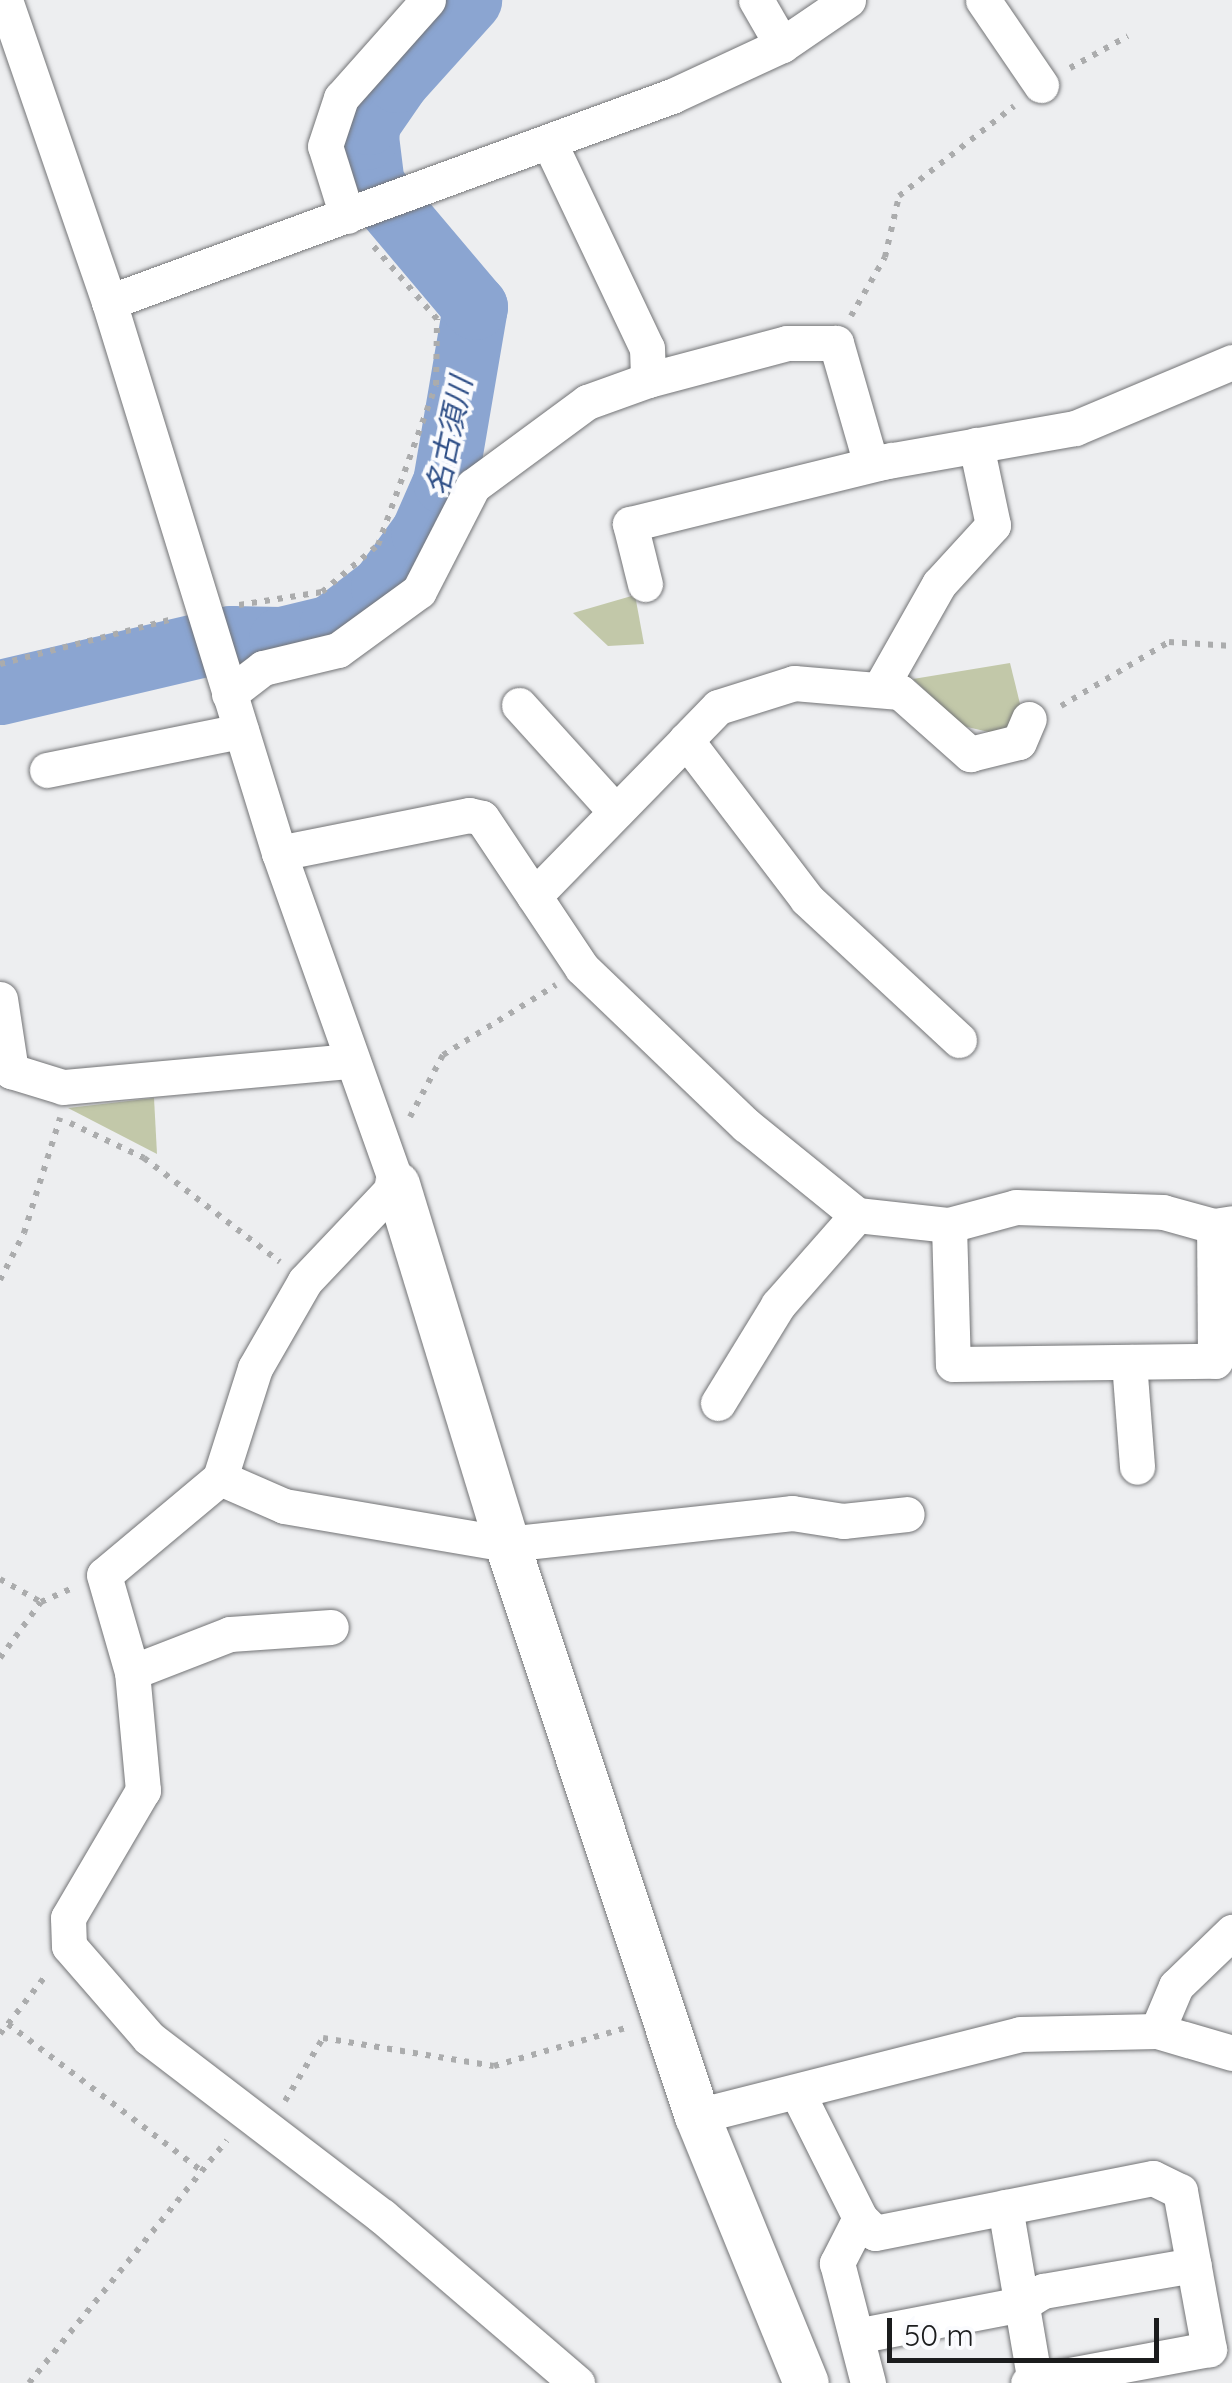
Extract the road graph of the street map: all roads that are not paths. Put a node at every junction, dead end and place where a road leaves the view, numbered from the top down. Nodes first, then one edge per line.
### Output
1 (5, 0) edge
2 (428, 0) edge
3 (756, 0) edge
4 (848, 0) edge
5 (984, 0) edge
6 (782, 45) junction
7 (1041, 85) road end
8 (550, 144) junction
9 (349, 216) junction
10 (109, 302) junction
11 (1232, 362) edge
12 (648, 380) junction
13 (976, 446) junction
14 (891, 460) junction
15 (645, 584) dead end
16 (226, 683) junction
17 (879, 690) junction
18 (519, 705) dead end
19 (1029, 720) road end
20 (241, 731) junction
21 (686, 740) junction
22 (47, 770) dead end
23 (616, 812) junction
24 (279, 853) junction
25 (534, 896) junction
26 (0, 999) edge
27 (960, 1040) dead end
28 (350, 1062) junction
29 (397, 1184) junction
30 (857, 1215) junction
31 (948, 1225) junction
32 (1223, 1225) edge
33 (1130, 1362) junction
34 (718, 1403) dead end
35 (1136, 1467) dead end
36 (220, 1478) junction
37 (907, 1514) dead end
38 (506, 1544) junction
39 (331, 1627) dead end
40 (132, 1672) junction
41 (1232, 1932) edge
42 (1157, 2031) junction
43 (1232, 2053) edge
44 (798, 2094) junction
45 (697, 2116) junction
46 (1005, 2207) junction
47 (860, 2218) junction
48 (1194, 2265) junction
49 (1022, 2304) junction
50 (856, 2336) junction
51 (1032, 2382) edge
52 (577, 2383) edge
53 (806, 2383) edge
54 (868, 2383) edge

1 - 10 street
2 - 9 street
3 - 6 street
4 - 6 street
5 - 7 street
6 - 8 street
8 - 9 street
8 - 12 street
9 - 10 street
10 - 16 street
11 - 13 street
12 - 14 street
12 - 16 street
13 - 14 street
13 - 17 street
14 - 15 street
16 - 20 street
17 - 19 street
17 - 21 street
18 - 23 street
20 - 22 street
20 - 24 street
21 - 23 street
21 - 27 street
23 - 25 street
24 - 25 street
24 - 28 street
25 - 30 street
26 - 28 street
28 - 29 street
29 - 36 street
29 - 38 street
30 - 31 street
30 - 34 street
31 - 32 street
31 - 33 street
32 - 33 street
33 - 35 street
36 - 38 street
36 - 40 street
37 - 38 street
38 - 45 street
39 - 40 street
40 - 52 street
41 - 42 street
42 - 43 street
42 - 44 street
44 - 45 street
44 - 47 street
45 - 53 street
46 - 47 street
46 - 48 street
46 - 49 street
47 - 50 street
48 - 49 street
48 - 51 street
49 - 50 street
49 - 51 street
50 - 54 street

